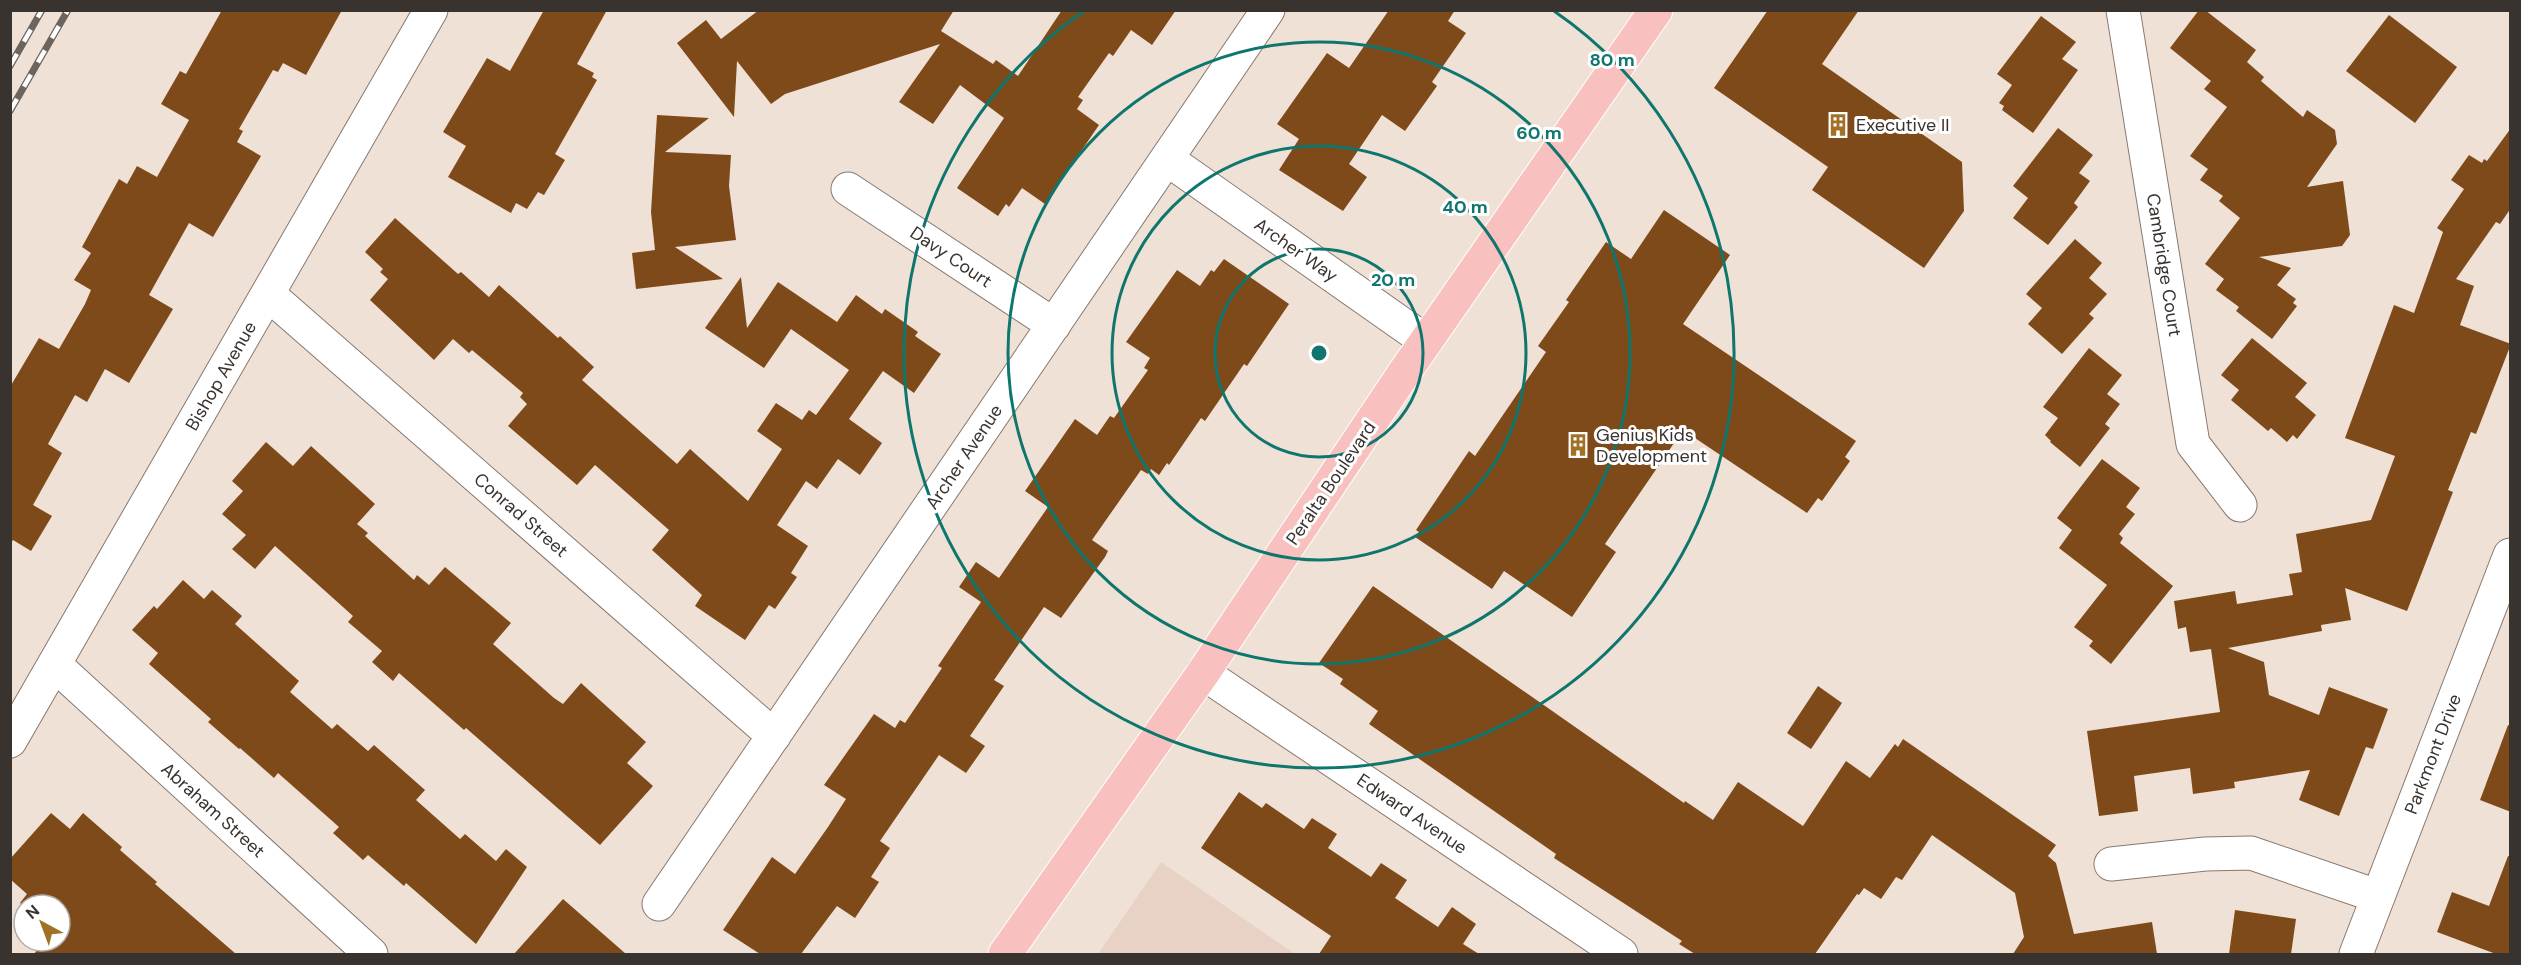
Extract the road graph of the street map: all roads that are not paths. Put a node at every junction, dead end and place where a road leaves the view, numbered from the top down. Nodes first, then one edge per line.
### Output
1 (431, 10) edge
2 (1268, 10) edge
3 (1656, 10) edge
4 (2123, 10) edge
5 (1167, 159) junction
6 (848, 189) dead end
7 (268, 294) junction
8 (1054, 325) junction
9 (1426, 341) junction
10 (2240, 506) dead end
11 (2511, 555) edge
12 (55, 665) junction
13 (1203, 673) junction
14 (774, 736) junction
15 (10, 741) edge
16 (2111, 864) dead end
17 (2377, 896) junction
18 (659, 904) dead end
19 (371, 954) edge
20 (1005, 954) edge
21 (1621, 954) edge
22 (2356, 954) edge

1 - 7 street, Bishop Avenue
2 - 5 street, Archer Avenue
3 - 9 main road, Peralta Boulevard
4 - 10 street, Cambridge Court
5 - 8 street, Archer Avenue
5 - 9 street, Archer Way
6 - 8 street, Davy Court
7 - 12 street, Bishop Avenue
7 - 14 street, Conrad Street
8 - 14 street, Archer Avenue
9 - 13 main road, Peralta Boulevard
11 - 17 street, Parkmont Drive
12 - 15 street, Bishop Avenue
12 - 19 street, Abraham Street
13 - 20 main road, Peralta Boulevard
13 - 21 street, Edward Avenue
14 - 18 street, Archer Avenue
16 - 17 street
17 - 22 street, Parkmont Drive

